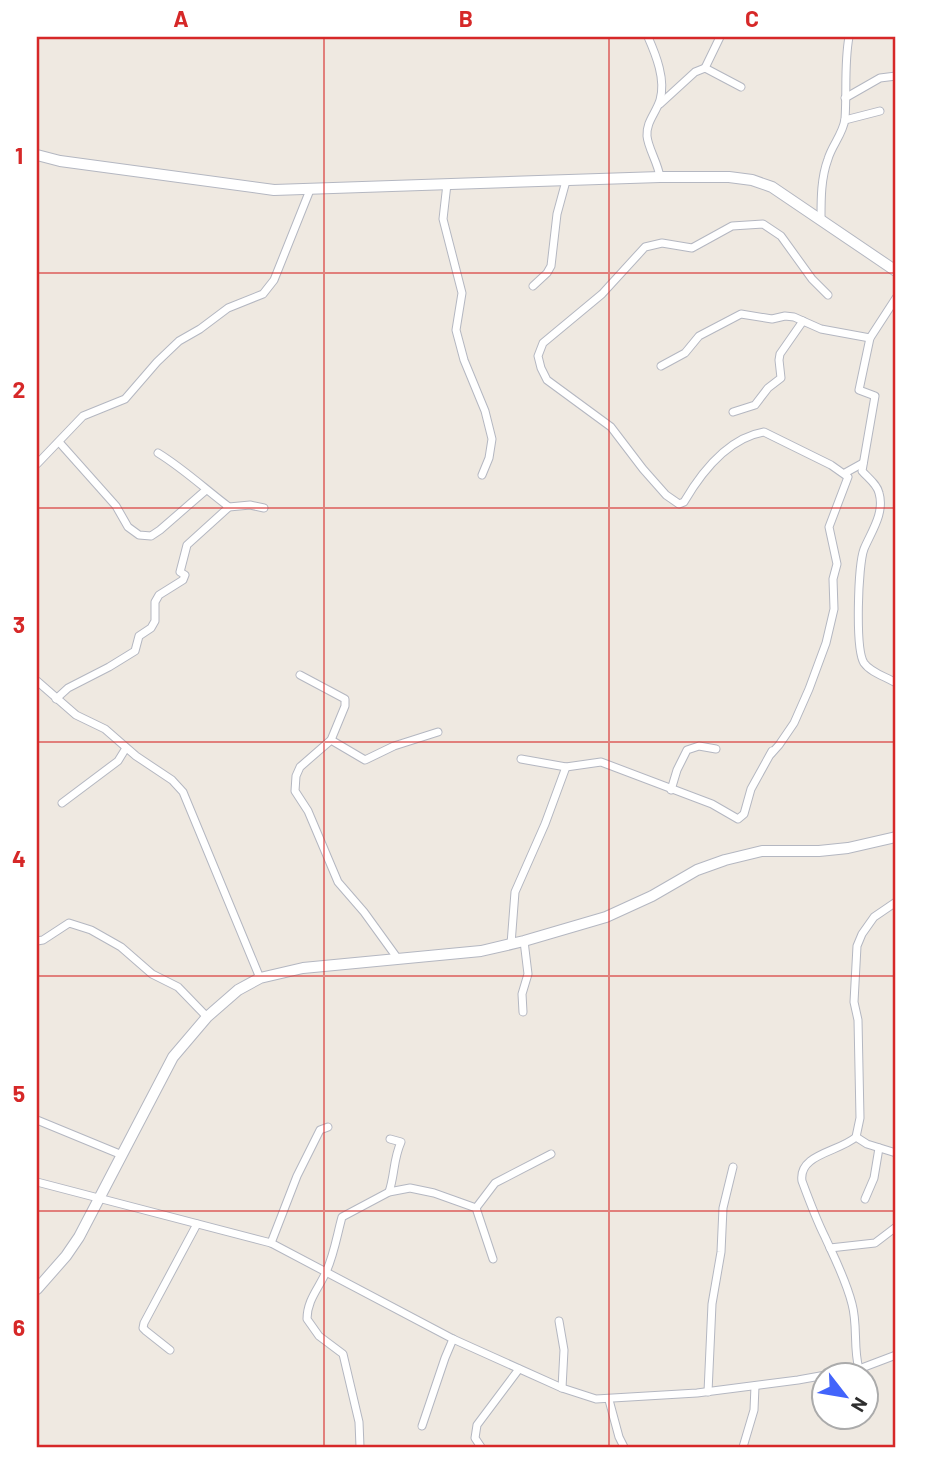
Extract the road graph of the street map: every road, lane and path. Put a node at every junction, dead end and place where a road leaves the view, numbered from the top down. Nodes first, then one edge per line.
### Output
1 (648, 37) edge
2 (720, 37) edge
3 (849, 37) edge
4 (705, 68) junction
5 (896, 76) edge
6 (741, 87) dead end
7 (845, 98) junction
8 (657, 107) junction
9 (880, 111) dead end
10 (845, 120) junction
11 (37, 155) edge
12 (660, 177) junction
13 (566, 181) junction
14 (447, 184) junction
15 (310, 190) junction
16 (821, 218) junction
17 (896, 271) edge
18 (533, 286) dead end
19 (828, 295) dead end
20 (896, 298) edge
21 (803, 321) junction
22 (870, 338) junction
23 (661, 366) dead end
24 (733, 412) dead end
25 (59, 442) junction
26 (158, 453) dead end
27 (863, 463) junction
28 (37, 464) edge
29 (845, 473) junction
30 (482, 475) dead end
31 (206, 490) junction
32 (229, 507) junction
33 (264, 508) dead end
34 (300, 675) dead end
35 (37, 681) edge
36 (896, 683) edge
37 (56, 699) junction
38 (438, 732) dead end
39 (331, 740) junction
40 (776, 743) dead end
41 (126, 748) junction
42 (716, 749) dead end
43 (771, 754) junction
44 (521, 759) dead end
45 (566, 767) junction
46 (671, 790) junction
47 (62, 803) dead end
48 (896, 837) edge
49 (896, 902) edge
50 (37, 941) edge
51 (524, 941) junction
52 (512, 944) junction
53 (398, 960) junction
54 (260, 978) junction
55 (523, 1012) dead end
56 (207, 1017) junction
57 (37, 1120) edge
58 (328, 1127) dead end
59 (856, 1137) junction
60 (390, 1139) dead end
61 (878, 1148) junction
62 (896, 1153) edge
63 (551, 1154) dead end
64 (122, 1155) junction
65 (733, 1167) dead end
66 (37, 1182) edge
67 (389, 1192) junction
68 (100, 1199) junction
69 (864, 1199) dead end
70 (476, 1209) junction
71 (197, 1224) junction
72 (896, 1227) edge
73 (271, 1243) junction
74 (830, 1248) junction
75 (494, 1259) dead end
76 (327, 1272) junction
77 (37, 1289) edge
78 (559, 1321) dead end
79 (453, 1339) junction
80 (170, 1350) dead end
81 (896, 1355) edge
82 (857, 1362) edge
83 (878, 1362) edge
84 (519, 1369) junction
85 (810, 1377) edge
86 (755, 1386) junction
87 (562, 1388) junction
88 (708, 1392) junction
89 (609, 1400) junction
90 (422, 1426) dead end
91 (360, 1447) edge
92 (481, 1447) edge
93 (624, 1447) edge
94 (743, 1447) edge

1 - 8 street
2 - 4 street
3 - 7 street
4 - 6 street
4 - 8 street
5 - 7 street
7 - 10 street
8 - 12 street
9 - 10 street
10 - 16 street
11 - 15 street
12 - 13 street
12 - 16 street
13 - 14 street
13 - 18 street
14 - 15 street
14 - 30 street
15 - 25 street
16 - 17 street
19 - 29 street
20 - 22 street
21 - 22 street
21 - 23 street
21 - 24 street
22 - 27 street
25 - 28 street
25 - 31 street
26 - 31 street
27 - 29 street
27 - 36 street
29 - 43 street
31 - 32 street
32 - 33 street
32 - 37 street
34 - 39 street
35 - 37 street
37 - 41 street
38 - 39 street
39 - 53 street
40 - 43 street
41 - 47 street
41 - 54 street
42 - 46 street
43 - 46 street
44 - 45 street
45 - 46 street
45 - 52 street
48 - 51 street
49 - 59 street
50 - 56 street
51 - 52 street
51 - 55 street
52 - 53 street
53 - 54 street
54 - 56 street
56 - 64 street
57 - 64 street
58 - 73 street
59 - 61 street
59 - 74 street
60 - 67 street
61 - 62 street
61 - 69 street
63 - 70 street
64 - 68 street
65 - 88 street
66 - 68 street
67 - 70 street
67 - 76 street
68 - 71 street
68 - 77 street
70 - 75 street
71 - 73 street
71 - 80 street
72 - 74 street
73 - 76 street
74 - 82 street
76 - 79 street
76 - 91 street
78 - 87 street
79 - 84 street
79 - 90 street
81 - 83 street
84 - 87 street
84 - 92 street
85 - 86 street
86 - 88 street
86 - 94 street
87 - 89 street
88 - 89 street
89 - 93 street

